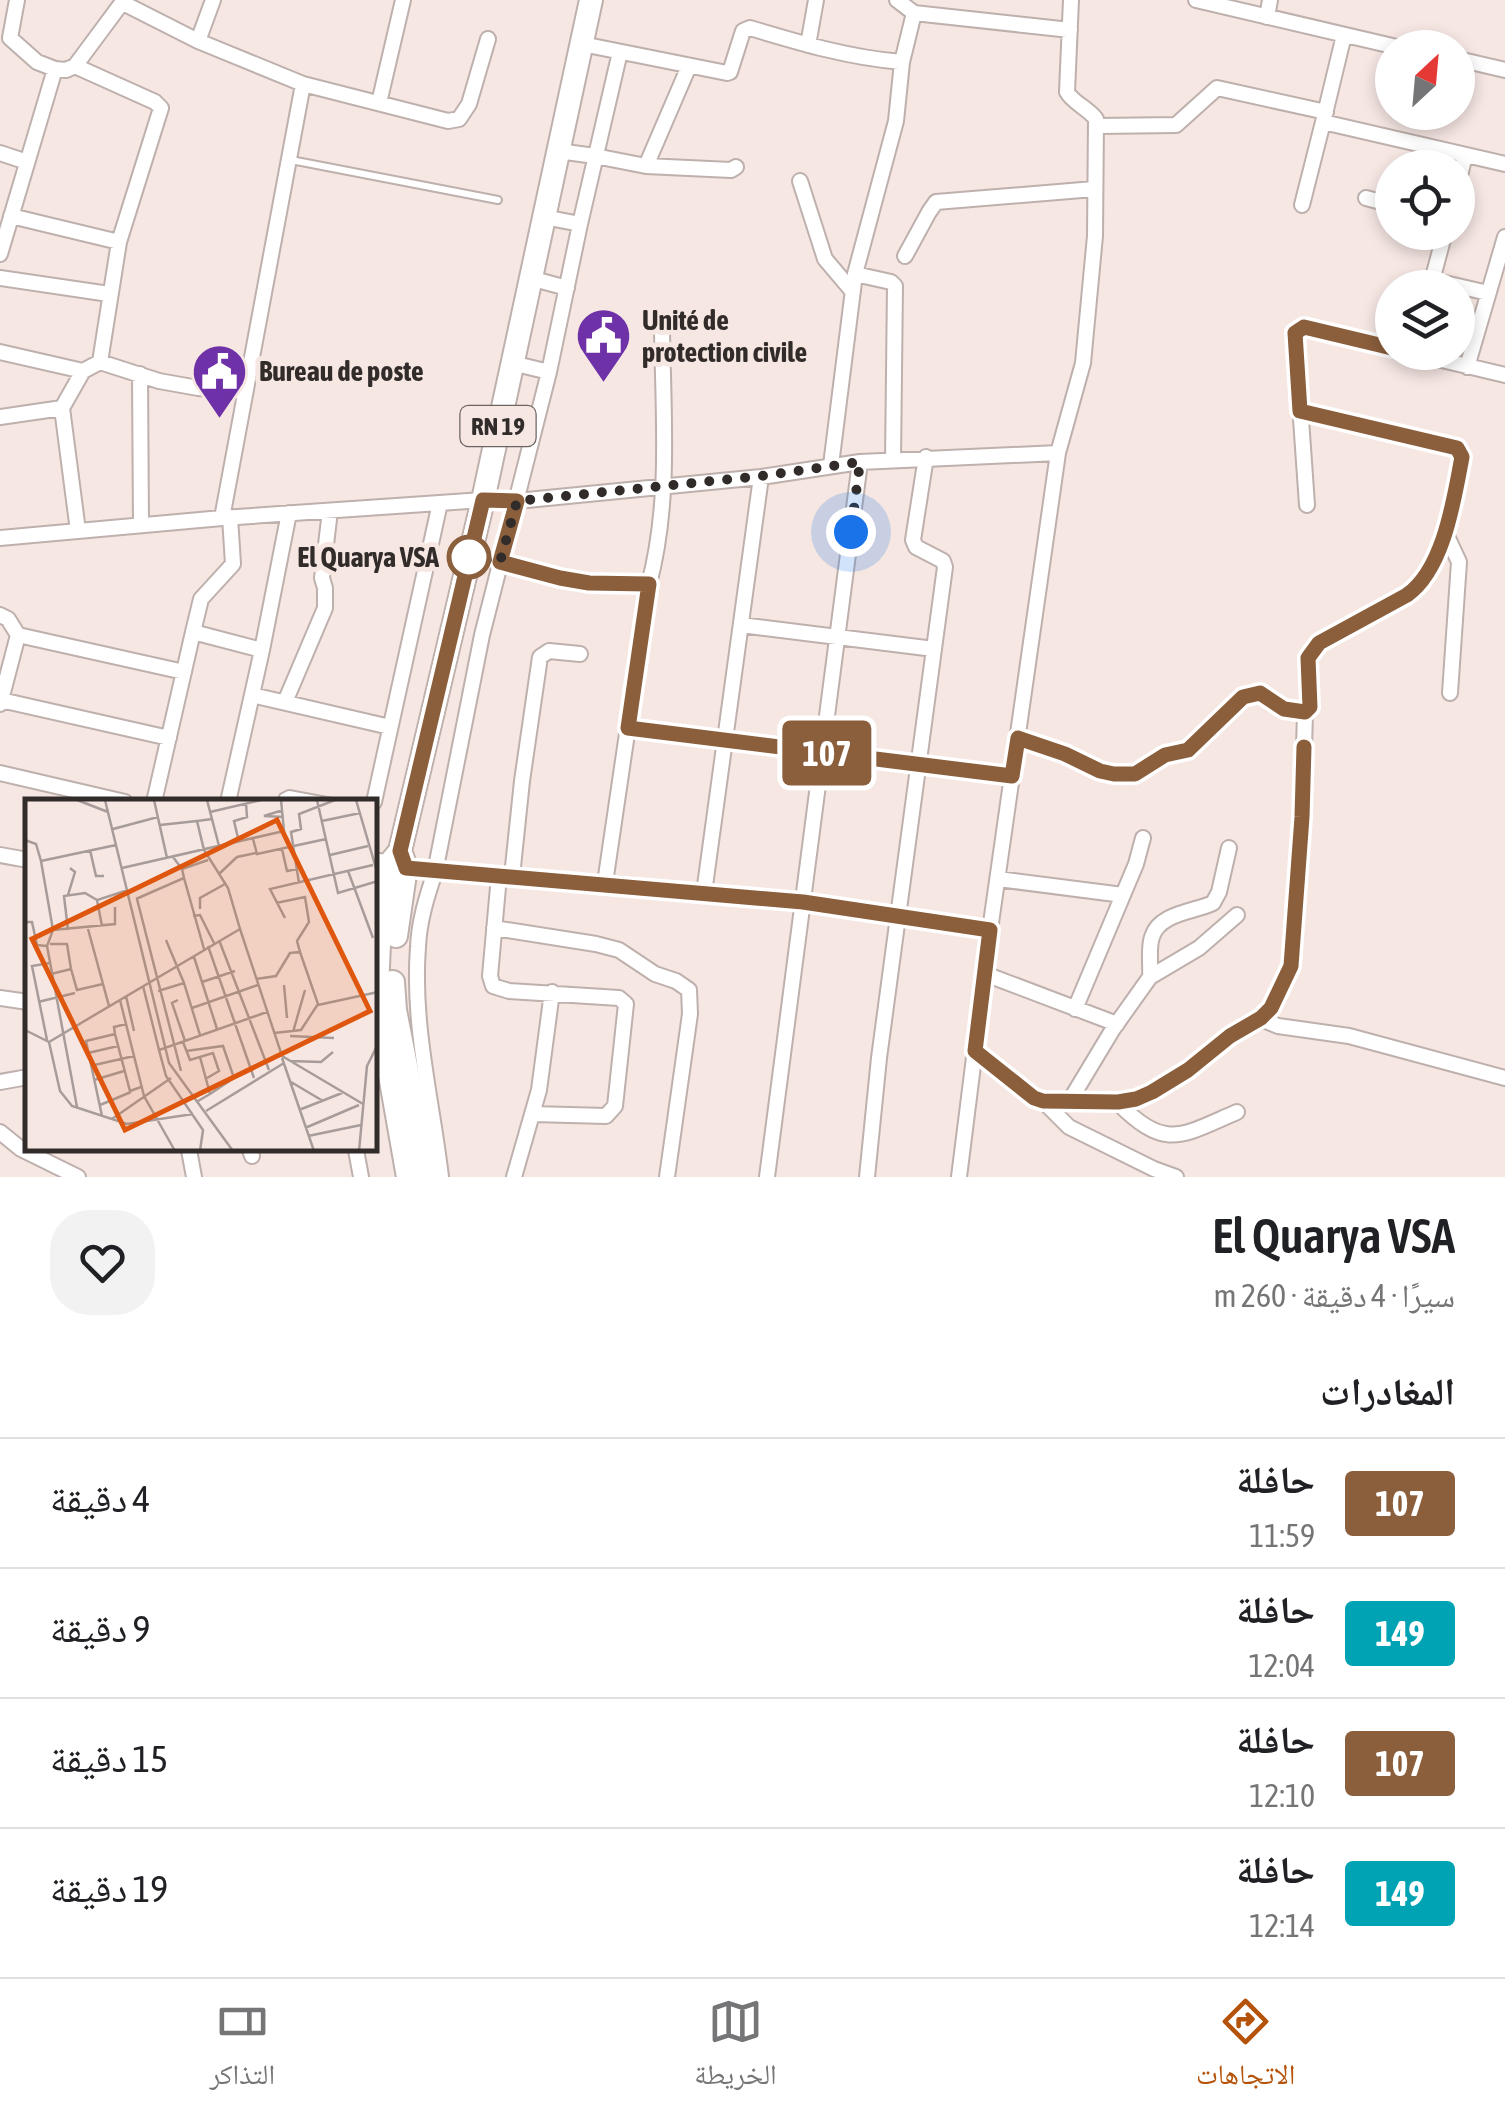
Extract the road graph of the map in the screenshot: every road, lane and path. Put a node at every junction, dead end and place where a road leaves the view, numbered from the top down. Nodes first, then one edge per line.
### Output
1 (17, 0) edge
2 (212, 0) edge
3 (404, 0) edge
4 (591, 0) edge
5 (816, 0) edge
6 (897, 0) edge
7 (1071, 0) edge
8 (1196, 0) edge
9 (1270, 0) edge
10 (124, 2) edge
11 (914, 13) junction
12 (1267, 17) junction
13 (1070, 30) junction
14 (1344, 35) junction
15 (5, 36) edge
16 (198, 40) junction
17 (488, 40) dead end
18 (1375, 42) edge
19 (582, 44) junction
20 (808, 45) junction
21 (620, 52) junction
22 (902, 62) junction
23 (1475, 64) edge
24 (76, 66) junction
25 (689, 66) junction
26 (55, 69) junction
27 (1505, 70) edge
28 (304, 84) junction
29 (379, 104) junction
30 (1324, 117) junction
31 (1098, 126) junction
32 (1446, 150) edge
33 (558, 151) junction
34 (0, 153) edge
35 (596, 156) junction
36 (1475, 157) edge
37 (291, 160) junction
38 (27, 162) junction
39 (1505, 164) edge
40 (646, 166) junction
41 (736, 167) dead end
42 (800, 181) dead end
43 (1094, 189) junction
44 (1366, 198) dead end
45 (498, 200) dead end
46 (1375, 200) edge
47 (1302, 205) dead end
48 (11, 216) junction
49 (544, 217) junction
50 (580, 224) junction
51 (1505, 237) edge
52 (119, 242) junction
53 (1441, 250) edge
54 (0, 254) edge
55 (906, 256) dead end
56 (856, 274) junction
57 (0, 278) edge
58 (530, 278) junction
59 (567, 288) junction
60 (853, 292) junction
61 (1488, 293) junction
62 (109, 294) junction
63 (662, 329) dead end
64 (1475, 337) edge
65 (1375, 344) edge
66 (0, 352) edge
67 (100, 362) junction
68 (512, 363) junction
69 (1475, 369) edge
70 (83, 372) junction
71 (550, 372) junction
72 (140, 374) junction
73 (1505, 375) edge
74 (245, 392) junction
75 (62, 408) junction
76 (1300, 411) junction
77 (0, 417) edge
78 (1058, 453) junction
79 (926, 457) junction
80 (893, 460) junction
81 (860, 462) junction
82 (831, 466) junction
83 (761, 476) junction
84 (664, 486) junction
85 (483, 500) junction
86 (517, 501) junction
87 (440, 503) junction
88 (1308, 506) dead end
89 (330, 511) junction
90 (288, 514) junction
91 (226, 517) junction
92 (141, 526) junction
93 (78, 532) junction
94 (1446, 534) junction
95 (0, 538) edge
96 (500, 562) junction
97 (649, 584) junction
98 (0, 616) edge
99 (740, 625) junction
100 (193, 632) junction
101 (18, 635) junction
102 (837, 638) junction
103 (934, 649) junction
104 (262, 650) junction
105 (580, 654) dead end
106 (4, 671) edge
107 (184, 672) junction
108 (1450, 693) dead end
109 (252, 694) junction
110 (0, 702) edge
111 (285, 702) junction
112 (1305, 712) junction
113 (390, 726) junction
114 (628, 728) junction
115 (169, 738) junction
116 (1018, 738) junction
117 (725, 740) junction
118 (822, 752) junction
119 (919, 765) junction
120 (0, 774) edge
121 (1012, 776) junction
122 (112, 799) edge
123 (155, 799) edge
124 (229, 799) edge
125 (282, 799) edge
126 (316, 799) edge
127 (375, 799) edge
128 (1142, 838) dead end
129 (1229, 848) dead end
130 (0, 854) edge
131 (25, 859) edge
132 (393, 861) edge
133 (435, 872) junction
134 (506, 876) junction
135 (998, 879) junction
136 (606, 883) junction
137 (704, 893) junction
138 (1122, 896) junction
139 (803, 902) junction
140 (1237, 915) dead end
141 (899, 917) junction
142 (494, 928) junction
143 (990, 930) junction
144 (378, 969) edge
145 (985, 974) junction
146 (1150, 977) junction
147 (552, 992) junction
148 (0, 998) edge
149 (25, 1002) edge
150 (1075, 1008) junction
151 (1261, 1018) junction
152 (1117, 1024) junction
153 (378, 1030) edge
154 (975, 1051) junction
155 (25, 1078) edge
156 (1505, 1078) edge
157 (0, 1082) edge
158 (1043, 1101) junction
159 (1069, 1102) junction
160 (1118, 1102) junction
161 (1236, 1112) dead end
162 (533, 1114) junction
163 (0, 1132) edge
164 (25, 1150) edge
165 (29, 1152) edge
166 (189, 1152) edge
167 (356, 1152) edge
168 (78, 1177) edge
169 (194, 1177) edge
170 (361, 1177) edge
171 (408, 1177) edge
172 (428, 1177) edge
173 (441, 1177) edge
174 (514, 1177) edge
175 (666, 1177) edge
176 (766, 1177) edge
177 (867, 1177) edge
178 (959, 1177) edge
179 (1176, 1177) edge

1 - 15 street
2 - 16 street
3 - 29 street
4 - 19 highway, RN 19
5 - 20 street
6 - 11 street
7 - 13 street
8 - 12 street
9 - 12 street
10 - 16 street
10 - 24 street
11 - 13 street
11 - 22 street
12 - 14 street
13 - 31 street
14 - 18 street
14 - 30 street
15 - 26 street
16 - 28 street
17 - 29 street
19 - 21 street
19 - 33 highway, RN 19
20 - 22 street
20 - 25 street
21 - 25 street
21 - 35 street
22 - 56 street
23 - 27 street
24 - 26 street
24 - 52 street
25 - 40 street
26 - 38 street
28 - 29 street
28 - 37 street
30 - 31 street
30 - 32 street
30 - 47 street
31 - 43 street
33 - 35 street
33 - 49 highway, RN 19
34 - 38 street
35 - 40 street
35 - 50 street
36 - 39 street
37 - 45 lane
37 - 74 street
38 - 48 street
40 - 41 street
42 - 60 street
43 - 55 street
43 - 78 street
44 - 46 street
48 - 52 street
48 - 54 street
49 - 50 street
49 - 58 highway, RN 19
50 - 59 street
51 - 61 street
52 - 62 street
53 - 61 street
56 - 60 street
56 - 80 street
57 - 62 street
58 - 59 street
58 - 68 highway, RN 19
59 - 71 street
60 - 82 street
61 - 64 street
62 - 67 street
63 - 84 street
65 - 76 street
66 - 70 street
67 - 70 street
67 - 72 street
68 - 71 street
68 - 85 highway, RN 19
69 - 73 street
70 - 75 street
71 - 86 street
72 - 74 street
72 - 92 street
74 - 91 street
75 - 77 street
75 - 93 street
76 - 88 street
76 - 94 street
78 - 79 street
78 - 116 street
79 - 80 street
79 - 103 street
80 - 81 street
81 - 82 street
81 - 102 street
82 - 83 street
83 - 84 street
83 - 99 street
84 - 86 street
84 - 97 street
85 - 86 street
85 - 87 street
85 - 132 highway, RN 19
86 - 96 street
87 - 89 street
87 - 113 street
89 - 90 street
89 - 111 street
90 - 91 street
90 - 104 street
91 - 92 street
91 - 100 street
92 - 93 street
93 - 95 street
94 - 108 street
94 - 112 street
96 - 97 street
96 - 133 street
97 - 114 street
98 - 101 street
99 - 102 street
99 - 117 street
100 - 104 street
100 - 107 street
101 - 106 street
101 - 107 street
102 - 103 street
102 - 118 street
103 - 119 street
104 - 109 street
105 - 134 street
106 - 110 street
107 - 115 street
109 - 111 street
109 - 124 street
110 - 115 street
111 - 113 street
112 - 116 street
112 - 151 street
113 - 127 street
114 - 117 street
114 - 136 street
115 - 123 street
116 - 121 street
117 - 118 street
117 - 137 street
118 - 119 street
118 - 139 street
119 - 121 street
119 - 141 street
120 - 122 street
121 - 135 street
125 - 126 lane
128 - 138 street
129 - 146 street
130 - 131 street
132 - 133 street
132 - 144 highway, RN 19
132 - 172 highway, RN 19
133 - 134 street
133 - 173 street
134 - 136 street
134 - 142 street
135 - 138 street
135 - 143 street
136 - 137 street
137 - 139 street
138 - 150 street
139 - 141 street
139 - 176 street
140 - 146 street
141 - 143 street
141 - 177 street
142 - 147 street
142 - 175 street
143 - 145 street
145 - 150 street
145 - 154 street
146 - 152 street
147 - 162 street
147 - 162 street
148 - 149 street
150 - 152 street
151 - 156 street
151 - 160 street
152 - 159 street
153 - 171 highway, RN 19
154 - 158 street
154 - 178 street
155 - 157 street
158 - 159 street
158 - 179 street
159 - 160 street
160 - 161 street
162 - 174 street
163 - 164 street
165 - 168 street
166 - 169 street
167 - 170 street

